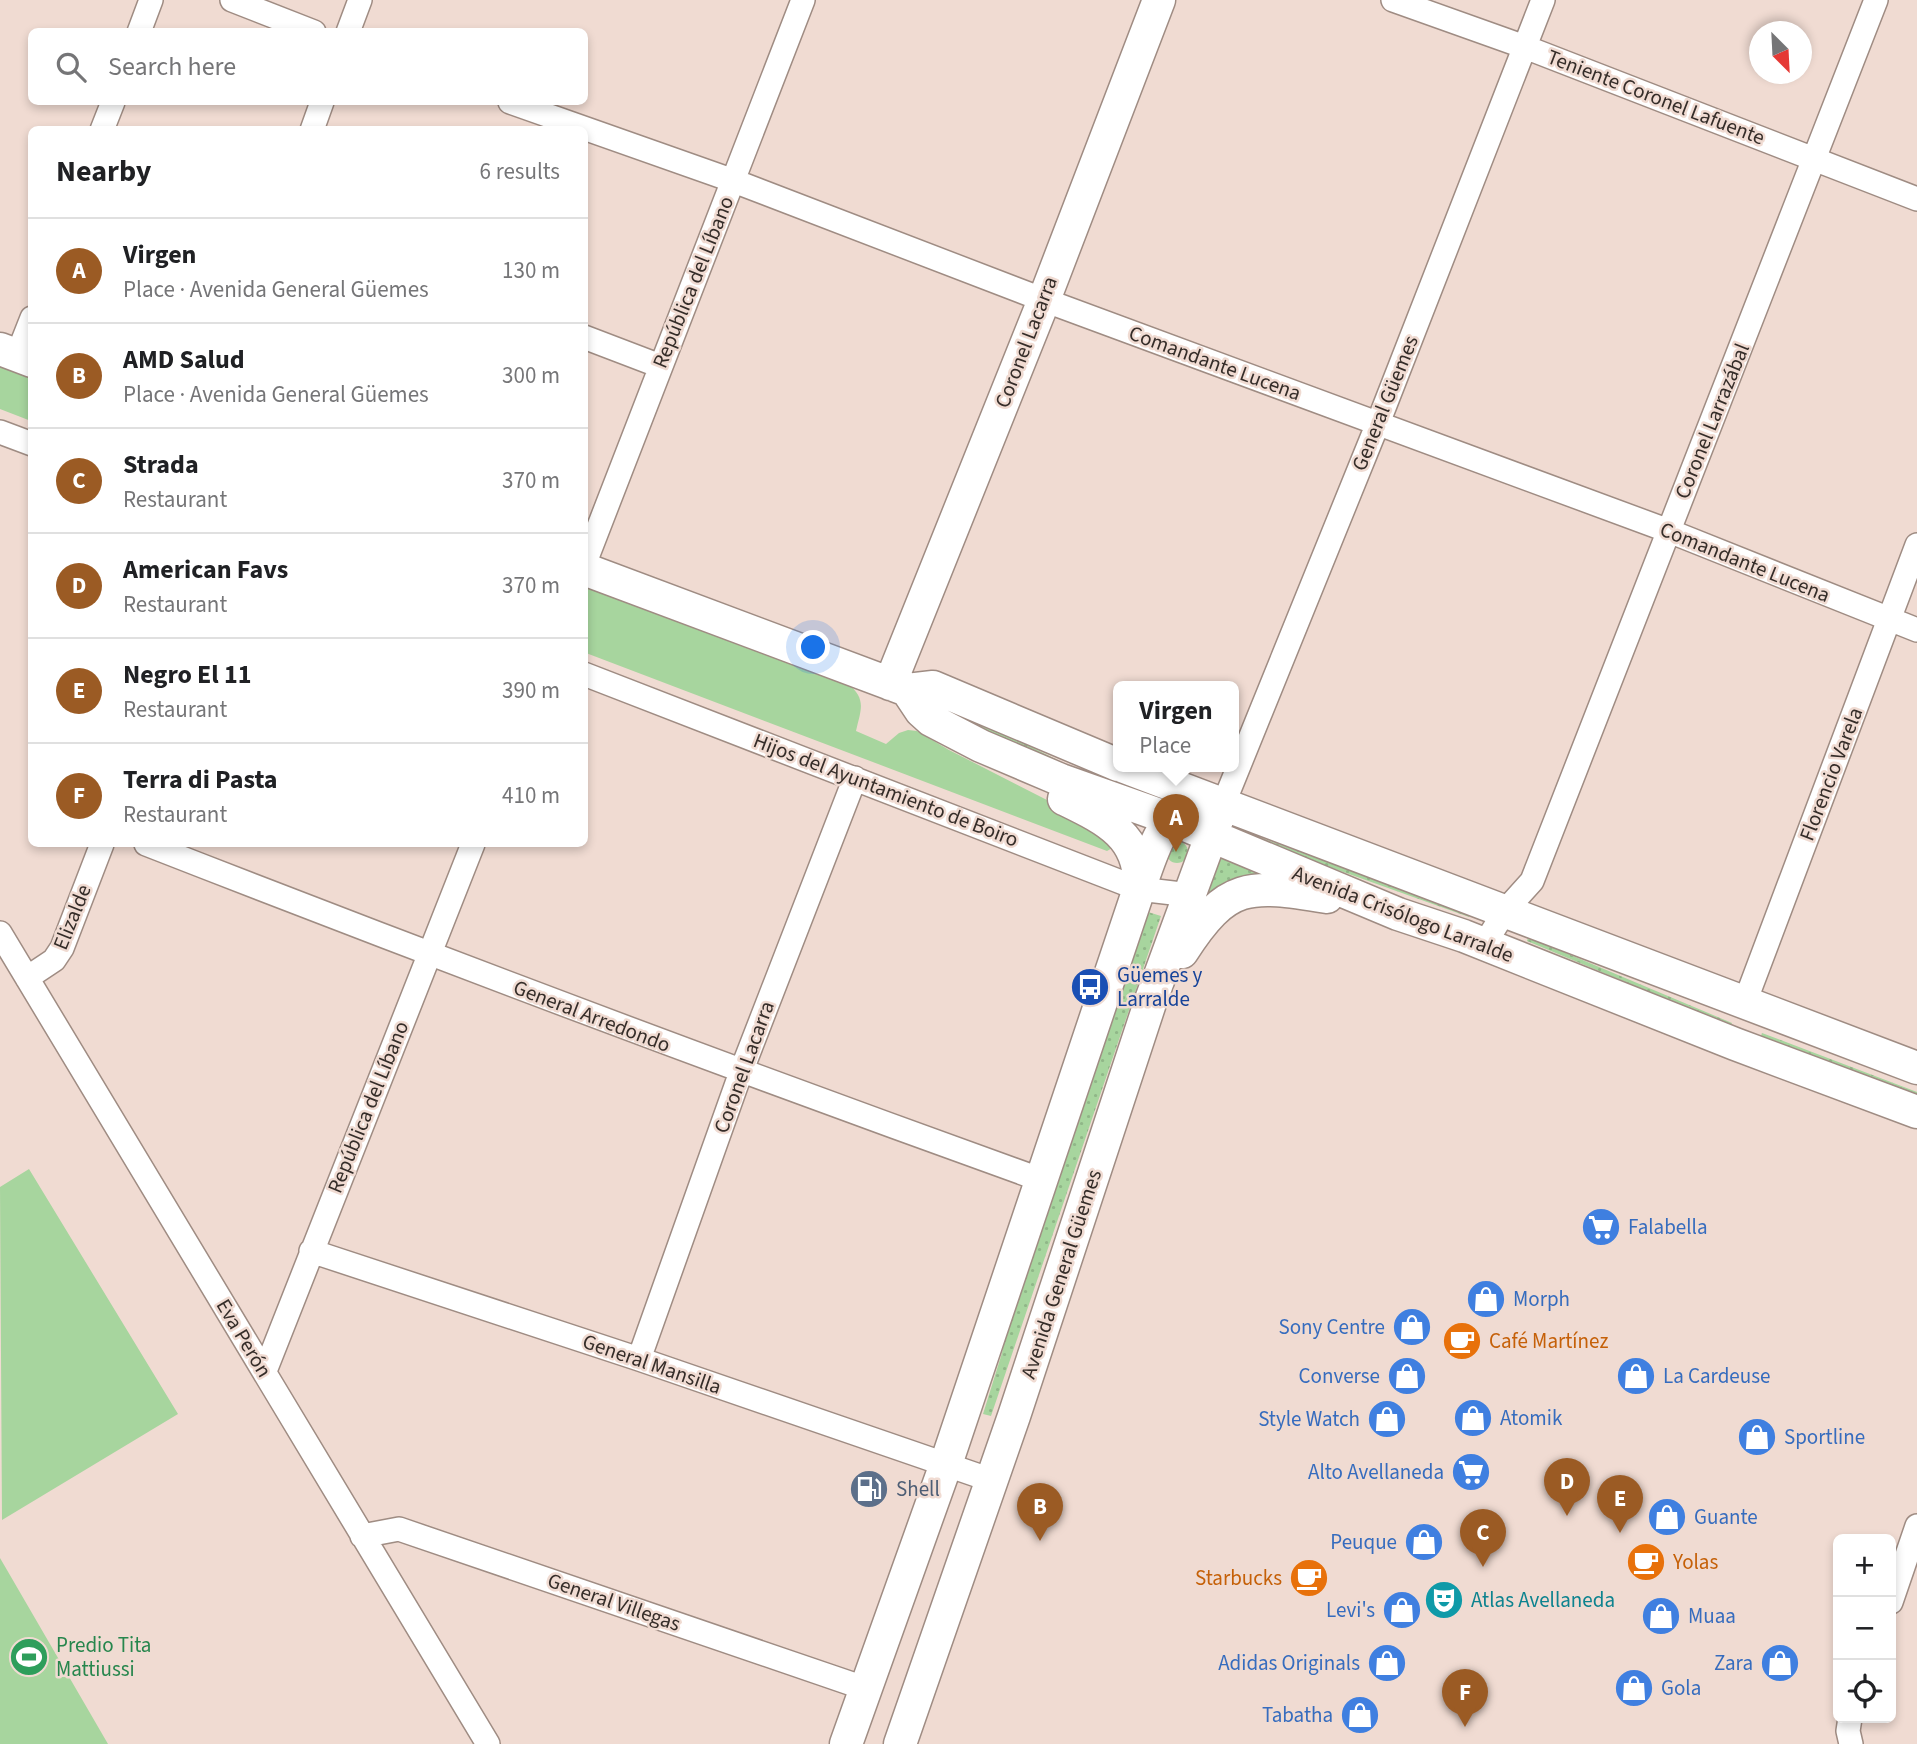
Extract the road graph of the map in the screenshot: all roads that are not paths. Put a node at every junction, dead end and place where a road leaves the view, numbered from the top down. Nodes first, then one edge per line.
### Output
1 (151, 0) edge
2 (232, 0) edge
3 (360, 0) edge
4 (803, 0) edge
5 (1159, 0) edge
6 (1393, 0) edge
7 (1543, 0) edge
8 (1876, 0) edge
9 (140, 28) edge
10 (304, 28) edge
11 (350, 28) edge
12 (1525, 47) junction
13 (112, 105) edge
14 (321, 105) edge
15 (519, 105) edge
16 (104, 126) edge
17 (313, 126) edge
18 (578, 126) edge
19 (588, 130) edge
20 (1816, 158) junction
21 (734, 181) junction
22 (1917, 199) edge
23 (1044, 300) junction
24 (28, 327) edge
25 (588, 339) edge
26 (16, 355) edge
27 (660, 366) junction
28 (1378, 423) junction
29 (0, 432) edge
30 (28, 442) edge
31 (1669, 531) junction
32 (1917, 545) edge
33 (588, 556) edge
34 (588, 569) edge
35 (1889, 620) junction
36 (1917, 630) edge
37 (588, 676) edge
38 (898, 687) junction
39 (981, 746) junction
40 (1113, 763) edge
41 (1239, 766) edge
42 (1136, 772) edge
43 (1236, 772) edge
44 (855, 778) junction
45 (1223, 805) junction
46 (1171, 819) junction
47 (1210, 837) junction
48 (101, 847) edge
49 (154, 847) edge
50 (472, 847) edge
51 (1139, 889) junction
52 (1190, 895) junction
53 (1398, 914) junction
54 (1514, 914) junction
55 (0, 933) edge
56 (1492, 949) junction
57 (429, 955) junction
58 (27, 978) junction
59 (1152, 997) junction
60 (1745, 1002) junction
61 (1917, 1068) edge
62 (741, 1072) junction
63 (1917, 1112) edge
64 (1042, 1180) junction
65 (311, 1251) junction
66 (639, 1359) junction
67 (265, 1371) junction
68 (946, 1464) junction
69 (990, 1480) junction
70 (1917, 1526) edge
71 (362, 1536) junction
72 (1893, 1597) edge
73 (864, 1688) junction
74 (1849, 1723) edge
75 (488, 1744) edge
76 (846, 1744) edge
77 (900, 1744) edge
78 (1851, 1744) edge

1 - 9 street
2 - 10 street
3 - 11 street
4 - 21 street, República del Líbano
5 - 23 main road, Coronel Lacarra
6 - 12 street, Teniente Coronel Lafuente
7 - 12 street, General Güemes
8 - 20 street, Coronel Larrazábal
12 - 20 street, Teniente Coronel Lafuente
12 - 28 street, General Güemes
13 - 16 street
14 - 17 street
15 - 18 street, Comandante Lucena
19 - 21 street, Comandante Lucena
20 - 22 street, Teniente Coronel Lafuente
20 - 31 street, Coronel Larrazábal
21 - 23 street, Comandante Lucena
21 - 27 street, República del Líbano
23 - 28 street, Comandante Lucena
23 - 38 main road, Coronel Lacarra
24 - 26 street
25 - 27 street
27 - 33 street, República del Líbano
28 - 31 street, Comandante Lucena
28 - 41 street, General Güemes
29 - 30 street
31 - 35 street, Comandante Lucena
31 - 54 street, Coronel Larrazábal
32 - 35 street, Florencio Varela
34 - 38 main road, Avenida Crisólogo Larralde
35 - 36 street, Comandante Lucena
35 - 60 street, Florencio Varela
37 - 44 street, Hijos del Ayuntamiento de Boiro
38 - 39 main road, Avenida Crisólogo Larralde
38 - 40 main road, Avenida Crisólogo Larralde
39 - 46 main road, Avenida Crisólogo Larralde
39 - 51 main road
42 - 45 main road, Avenida Crisólogo Larralde
43 - 45 street, General Güemes
44 - 51 street, Hijos del Ayuntamiento de Boiro
44 - 62 street, Coronel Lacarra
45 - 46 main road
45 - 47 main road, Avenida General Güemes
45 - 54 main road, Avenida Crisólogo Larralde
46 - 47 main road, Avenida Crisólogo Larralde
46 - 51 main road
47 - 52 main road, Avenida General Güemes
47 - 53 main road, Avenida Crisólogo Larralde
48 - 58 street, Elizalde
49 - 57 street, General Arredondo
50 - 57 street, República del Líbano
51 - 52 street, Hijos del Ayuntamiento de Boiro
51 - 64 main road
52 - 59 main road, Avenida General Güemes
53 - 56 main road, Avenida Crisólogo Larralde
53 - 59 main road
54 - 56 street, Coronel Larrazábal
54 - 60 main road, Avenida Crisólogo Larralde
55 - 58 street, Eva Perón
56 - 63 main road, Avenida Crisólogo Larralde
57 - 62 street, General Arredondo
57 - 65 street, República del Líbano
58 - 67 street, Eva Perón
59 - 69 main road, Avenida General Güemes
60 - 61 main road, Avenida Crisólogo Larralde
62 - 64 street, General Arredondo
62 - 66 street, Coronel Lacarra
64 - 68 main road
65 - 66 street, General Mansilla
65 - 67 street, República del Líbano
66 - 68 street, General Mansilla
67 - 71 street, Eva Perón
68 - 69 street, General Mansilla
68 - 73 main road
69 - 77 main road, Avenida General Güemes
70 - 72 street
71 - 73 street, General Villegas
71 - 75 street, Eva Perón
73 - 76 main road
74 - 78 street

